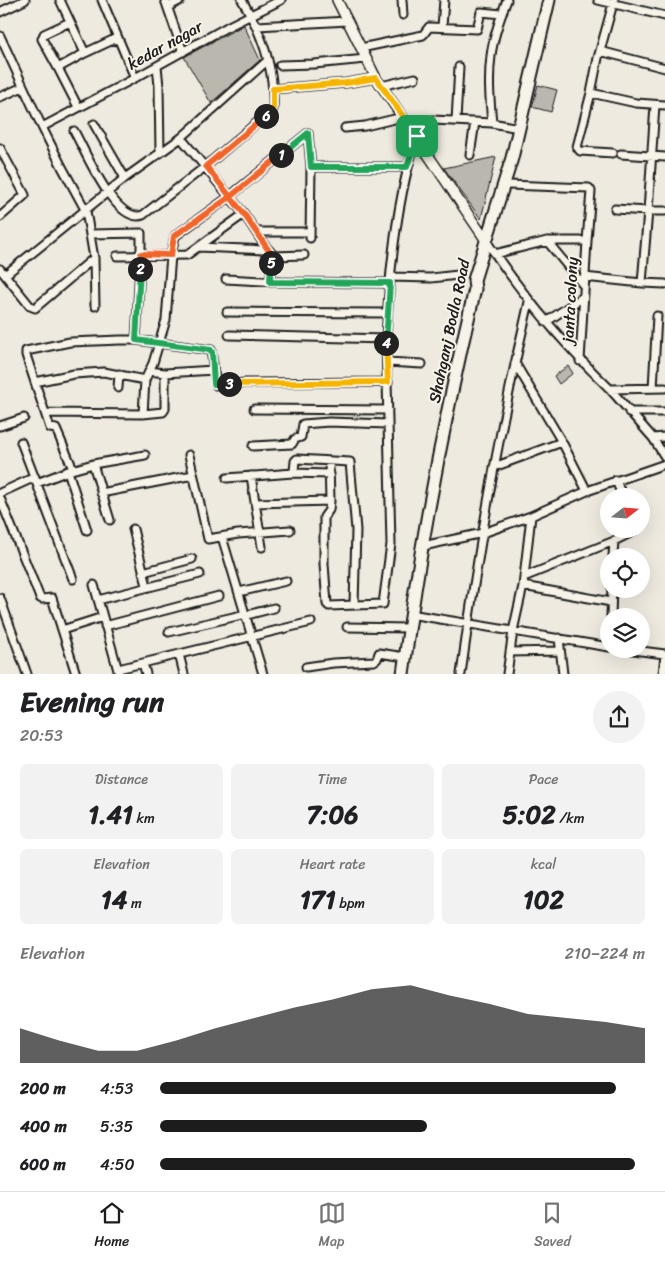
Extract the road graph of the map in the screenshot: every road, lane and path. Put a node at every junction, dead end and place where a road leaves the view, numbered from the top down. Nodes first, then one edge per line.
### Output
1 (25, 0) edge
2 (60, 0) edge
3 (102, 0) edge
4 (181, 0) edge
5 (242, 0) edge
6 (281, 0) edge
7 (338, 0) edge
8 (402, 0) edge
9 (444, 0) edge
10 (507, 0) edge
11 (598, 0) edge
12 (549, 1) edge
13 (613, 2) edge
14 (166, 3) edge
15 (0, 12) edge
16 (502, 14) junction
17 (251, 15) junction
18 (403, 15) dead end
19 (665, 16) edge
20 (348, 21) junction
21 (70, 22) junction
22 (257, 26) junction
23 (442, 27) junction
24 (0, 36) edge
25 (117, 38) junction
26 (360, 48) junction
27 (600, 51) junction
28 (3, 52) edge
29 (183, 52) junction
30 (85, 53) junction
31 (366, 59) junction
32 (268, 60) junction
33 (280, 65) dead end
34 (157, 66) junction
35 (459, 67) dead end
36 (58, 68) junction
37 (665, 68) edge
38 (135, 78) junction
39 (415, 78) dead end
40 (378, 82) junction
41 (23, 87) junction
42 (273, 89) junction
43 (590, 93) junction
44 (0, 97) edge
45 (655, 105) junction
46 (665, 105) edge
47 (78, 107) junction
48 (403, 117) junction
49 (432, 120) dead end
50 (456, 122) junction
51 (475, 122) junction
52 (492, 123) junction
53 (94, 124) dead end
54 (42, 127) junction
55 (344, 128) dead end
56 (519, 128) junction
57 (74, 131) dead end
58 (417, 136) junction
59 (181, 138) junction
60 (0, 148) edge
61 (160, 153) junction
62 (613, 154) dead end
63 (621, 154) dead end
64 (470, 155) dead end
65 (653, 155) junction
66 (665, 157) edge
67 (7, 162) junction
68 (206, 166) junction
69 (0, 167) edge
70 (311, 167) junction
71 (407, 167) junction
72 (126, 178) junction
73 (508, 185) junction
74 (107, 193) junction
75 (230, 197) junction
76 (615, 209) dead end
77 (86, 211) junction
78 (648, 211) junction
79 (665, 211) edge
80 (244, 214) junction
81 (0, 217) edge
82 (256, 232) junction
83 (90, 234) junction
84 (587, 240) junction
85 (547, 241) junction
86 (199, 246) junction
87 (266, 247) junction
88 (491, 248) junction
89 (141, 254) junction
90 (271, 254) junction
91 (171, 255) junction
92 (304, 255) dead end
93 (117, 256) dead end
94 (94, 258) junction
95 (2, 272) edge
96 (458, 275) dead end
97 (584, 277) junction
98 (226, 279) dead end
99 (391, 280) junction
100 (270, 282) junction
101 (642, 283) junction
102 (665, 284) edge
103 (584, 286) junction
104 (583, 297) junction
105 (529, 302) junction
106 (95, 306) dead end
107 (227, 312) dead end
108 (387, 313) junction
109 (657, 316) dead end
110 (546, 322) junction
111 (229, 335) dead end
112 (386, 339) junction
113 (136, 340) junction
114 (159, 343) junction
115 (580, 361) junction
116 (387, 362) junction
117 (514, 363) junction
118 (422, 364) dead end
119 (214, 370) junction
120 (149, 371) junction
121 (165, 373) junction
122 (119, 374) junction
123 (145, 380) junction
124 (35, 382) junction
125 (388, 382) junction
126 (118, 388) dead end
127 (653, 388) junction
128 (665, 388) edge
129 (610, 389) junction
130 (254, 409) dead end
131 (388, 410) junction
132 (629, 412) junction
133 (665, 412) edge
134 (46, 413) junction
135 (143, 414) junction
136 (24, 418) dead end
137 (388, 424) junction
138 (0, 426) edge
139 (653, 438) junction
140 (665, 438) edge
141 (21, 442) dead end
142 (562, 442) junction
143 (253, 446) dead end
144 (144, 454) dead end
145 (189, 455) dead end
146 (665, 457) edge
147 (330, 462) junction
148 (93, 464) junction
149 (665, 464) edge
150 (494, 467) junction
151 (71, 470) junction
152 (291, 473) junction
153 (330, 474) junction
154 (193, 475) junction
155 (251, 476) junction
156 (227, 478) dead end
157 (36, 480) junction
158 (616, 480) junction
159 (619, 488) edge
160 (587, 491) junction
161 (0, 493) edge
162 (101, 493) junction
163 (0, 498) edge
164 (330, 501) junction
165 (255, 503) junction
166 (531, 516) junction
167 (110, 520) dead end
168 (87, 530) dead end
169 (134, 530) dead end
170 (290, 530) dead end
171 (260, 532) junction
172 (483, 533) junction
173 (222, 537) junction
174 (621, 538) edge
175 (614, 542) junction
176 (262, 546) dead end
177 (422, 546) junction
178 (614, 548) edge
179 (192, 559) dead end
180 (144, 572) junction
181 (200, 574) dead end
182 (524, 577) junction
183 (73, 579) dead end
184 (286, 581) dead end
185 (94, 585) dead end
186 (147, 586) junction
187 (523, 586) junction
188 (239, 592) junction
189 (219, 596) dead end
190 (0, 598) edge
191 (611, 598) edge
192 (98, 600) junction
193 (611, 602) junction
194 (354, 605) junction
195 (274, 608) dead end
196 (611, 608) edge
197 (246, 614) junction
198 (410, 614) junction
199 (103, 617) junction
200 (311, 622) dead end
201 (468, 623) junction
202 (105, 626) junction
203 (347, 627) dead end
204 (409, 628) junction
205 (62, 630) junction
206 (513, 631) junction
207 (169, 632) dead end
208 (253, 637) junction
209 (559, 638) junction
210 (600, 645) edge
211 (560, 651) junction
212 (510, 652) junction
213 (650, 652) edge
214 (179, 654) junction
215 (665, 654) edge
216 (405, 657) junction
217 (144, 663) junction
218 (306, 667) dead end
219 (118, 671) edge
220 (27, 674) edge
221 (76, 674) edge
222 (146, 674) edge
223 (184, 674) edge
224 (264, 674) edge
225 (403, 674) edge
226 (461, 674) edge
227 (507, 674) edge
228 (563, 674) edge
229 (663, 674) edge

1 - 15 street
2 - 21 street
3 - 25 street
4 - 14 street
5 - 17 street
6 - 17 street, kedar nagar
7 - 20 street
8 - 18 street
9 - 23 street
10 - 16 street
11 - 13 street
12 - 56 main road, Shahganj Bodla Road
12 - 73 main road
13 - 19 street
13 - 27 street
14 - 29 street
16 - 23 street
16 - 52 street
17 - 22 street
17 - 29 street, kedar nagar
20 - 22 street
20 - 26 street
21 - 30 street
21 - 36 street
22 - 32 street
23 - 26 street
24 - 28 street
25 - 30 street
25 - 38 street
26 - 31 street
27 - 37 street
27 - 43 street
28 - 41 street
29 - 34 street, kedar nagar
30 - 36 street
31 - 33 street
31 - 40 street
32 - 42 street
32 - 59 street
34 - 38 street, kedar nagar
34 - 61 street
35 - 50 street
36 - 47 street
38 - 47 street, kedar nagar
39 - 40 street
40 - 42 street
40 - 48 street
41 - 44 street
41 - 54 street
42 - 68 street
43 - 45 street
43 - 62 street
45 - 46 street
45 - 65 street
47 - 54 street, kedar nagar
48 - 55 street
48 - 58 street
49 - 50 street
50 - 51 street
51 - 52 street
51 - 64 street
52 - 56 street
53 - 72 street
54 - 77 street
56 - 88 main road, Shahganj Bodla Road
57 - 74 street
58 - 71 street
58 - 88 street
59 - 61 street
59 - 68 street
60 - 67 street
61 - 72 street
63 - 65 street
65 - 66 street
65 - 78 street
67 - 69 street
67 - 81 street
68 - 74 street
68 - 75 street
70 - 71 street
70 - 75 street
70 - 82 street
71 - 99 street
72 - 74 street
73 - 84 street, janta colony
73 - 88 main road
74 - 77 street
75 - 80 street
75 - 91 street
76 - 78 street
77 - 83 street
77 - 95 street
78 - 79 street
78 - 101 street
80 - 82 street
80 - 86 street
82 - 87 street
83 - 89 street
83 - 94 street
84 - 85 street, janta colony
84 - 97 street, janta colony
85 - 88 street, janta colony
85 - 103 street
86 - 87 street
86 - 91 street
87 - 90 street
88 - 105 street
88 - 177 main road, Shahganj Bodla Road
89 - 91 street
89 - 93 street
89 - 113 street
90 - 92 street
90 - 100 street
91 - 114 street
94 - 95 street
94 - 106 street
96 - 99 street
97 - 101 street
97 - 103 street, janta colony
98 - 100 street
99 - 100 street
99 - 108 street
101 - 102 street
103 - 104 street, janta colony
104 - 110 street
104 - 115 street, janta colony
105 - 110 street
105 - 117 street
107 - 108 street
108 - 112 street
109 - 127 street
110 - 115 street
111 - 112 street
112 - 116 street
113 - 114 street
113 - 124 street
114 - 119 street
114 - 120 street
115 - 129 street
116 - 118 street
116 - 125 street
117 - 142 street
117 - 150 street
119 - 121 street
119 - 125 street
120 - 121 street
120 - 123 street
121 - 135 street
122 - 123 street
122 - 124 street
122 - 126 street
123 - 135 street
124 - 134 street
125 - 131 street
127 - 128 street
127 - 129 street
129 - 132 street
130 - 131 street
131 - 137 street
132 - 133 street
132 - 139 street
134 - 135 street
134 - 151 street
136 - 138 street
137 - 143 street
137 - 194 street
139 - 140 street
139 - 146 street
141 - 157 street
142 - 150 street
142 - 160 street
144 - 148 street
145 - 154 street
147 - 152 street
147 - 153 street
147 - 194 street
148 - 151 street
148 - 162 street
149 - 158 street
150 - 172 street
151 - 157 street
151 - 168 street
152 - 153 street
152 - 155 street
153 - 164 street
154 - 162 street
154 - 173 street
155 - 156 street
155 - 165 street
157 - 161 street
157 - 183 street
158 - 159 street
158 - 160 street
160 - 166 street
162 - 167 street
163 - 205 street
164 - 165 street
164 - 194 street
165 - 171 street
166 - 172 street
166 - 182 street
169 - 180 street
170 - 171 street
171 - 173 street
171 - 176 street
172 - 177 street
172 - 201 street
173 - 188 street
174 - 175 street
175 - 178 street
175 - 182 street
177 - 198 main road, Shahganj Bodla Road
179 - 180 street
180 - 186 street
181 - 186 street
182 - 187 street
184 - 188 street
185 - 192 street
186 - 192 street
187 - 193 street
187 - 206 street
188 - 197 street
189 - 202 street
190 - 220 street
191 - 193 street
192 - 199 street
193 - 196 street
195 - 197 street
197 - 207 street
197 - 208 street
198 - 201 street
198 - 204 main road, Shahganj Bodla Road
199 - 202 street
199 - 205 street
200 - 208 street
201 - 206 street
201 - 226 street
202 - 219 street
203 - 204 street
204 - 216 main road, Shahganj Bodla Road
205 - 221 street
206 - 209 street
206 - 212 street
208 - 214 street
208 - 224 street
209 - 210 street
209 - 211 street
211 - 212 street
211 - 228 street
212 - 227 street
213 - 215 street
214 - 217 street
214 - 223 street
215 - 229 street
216 - 218 street
216 - 225 main road, Shahganj Bodla Road
217 - 219 street
217 - 222 street

